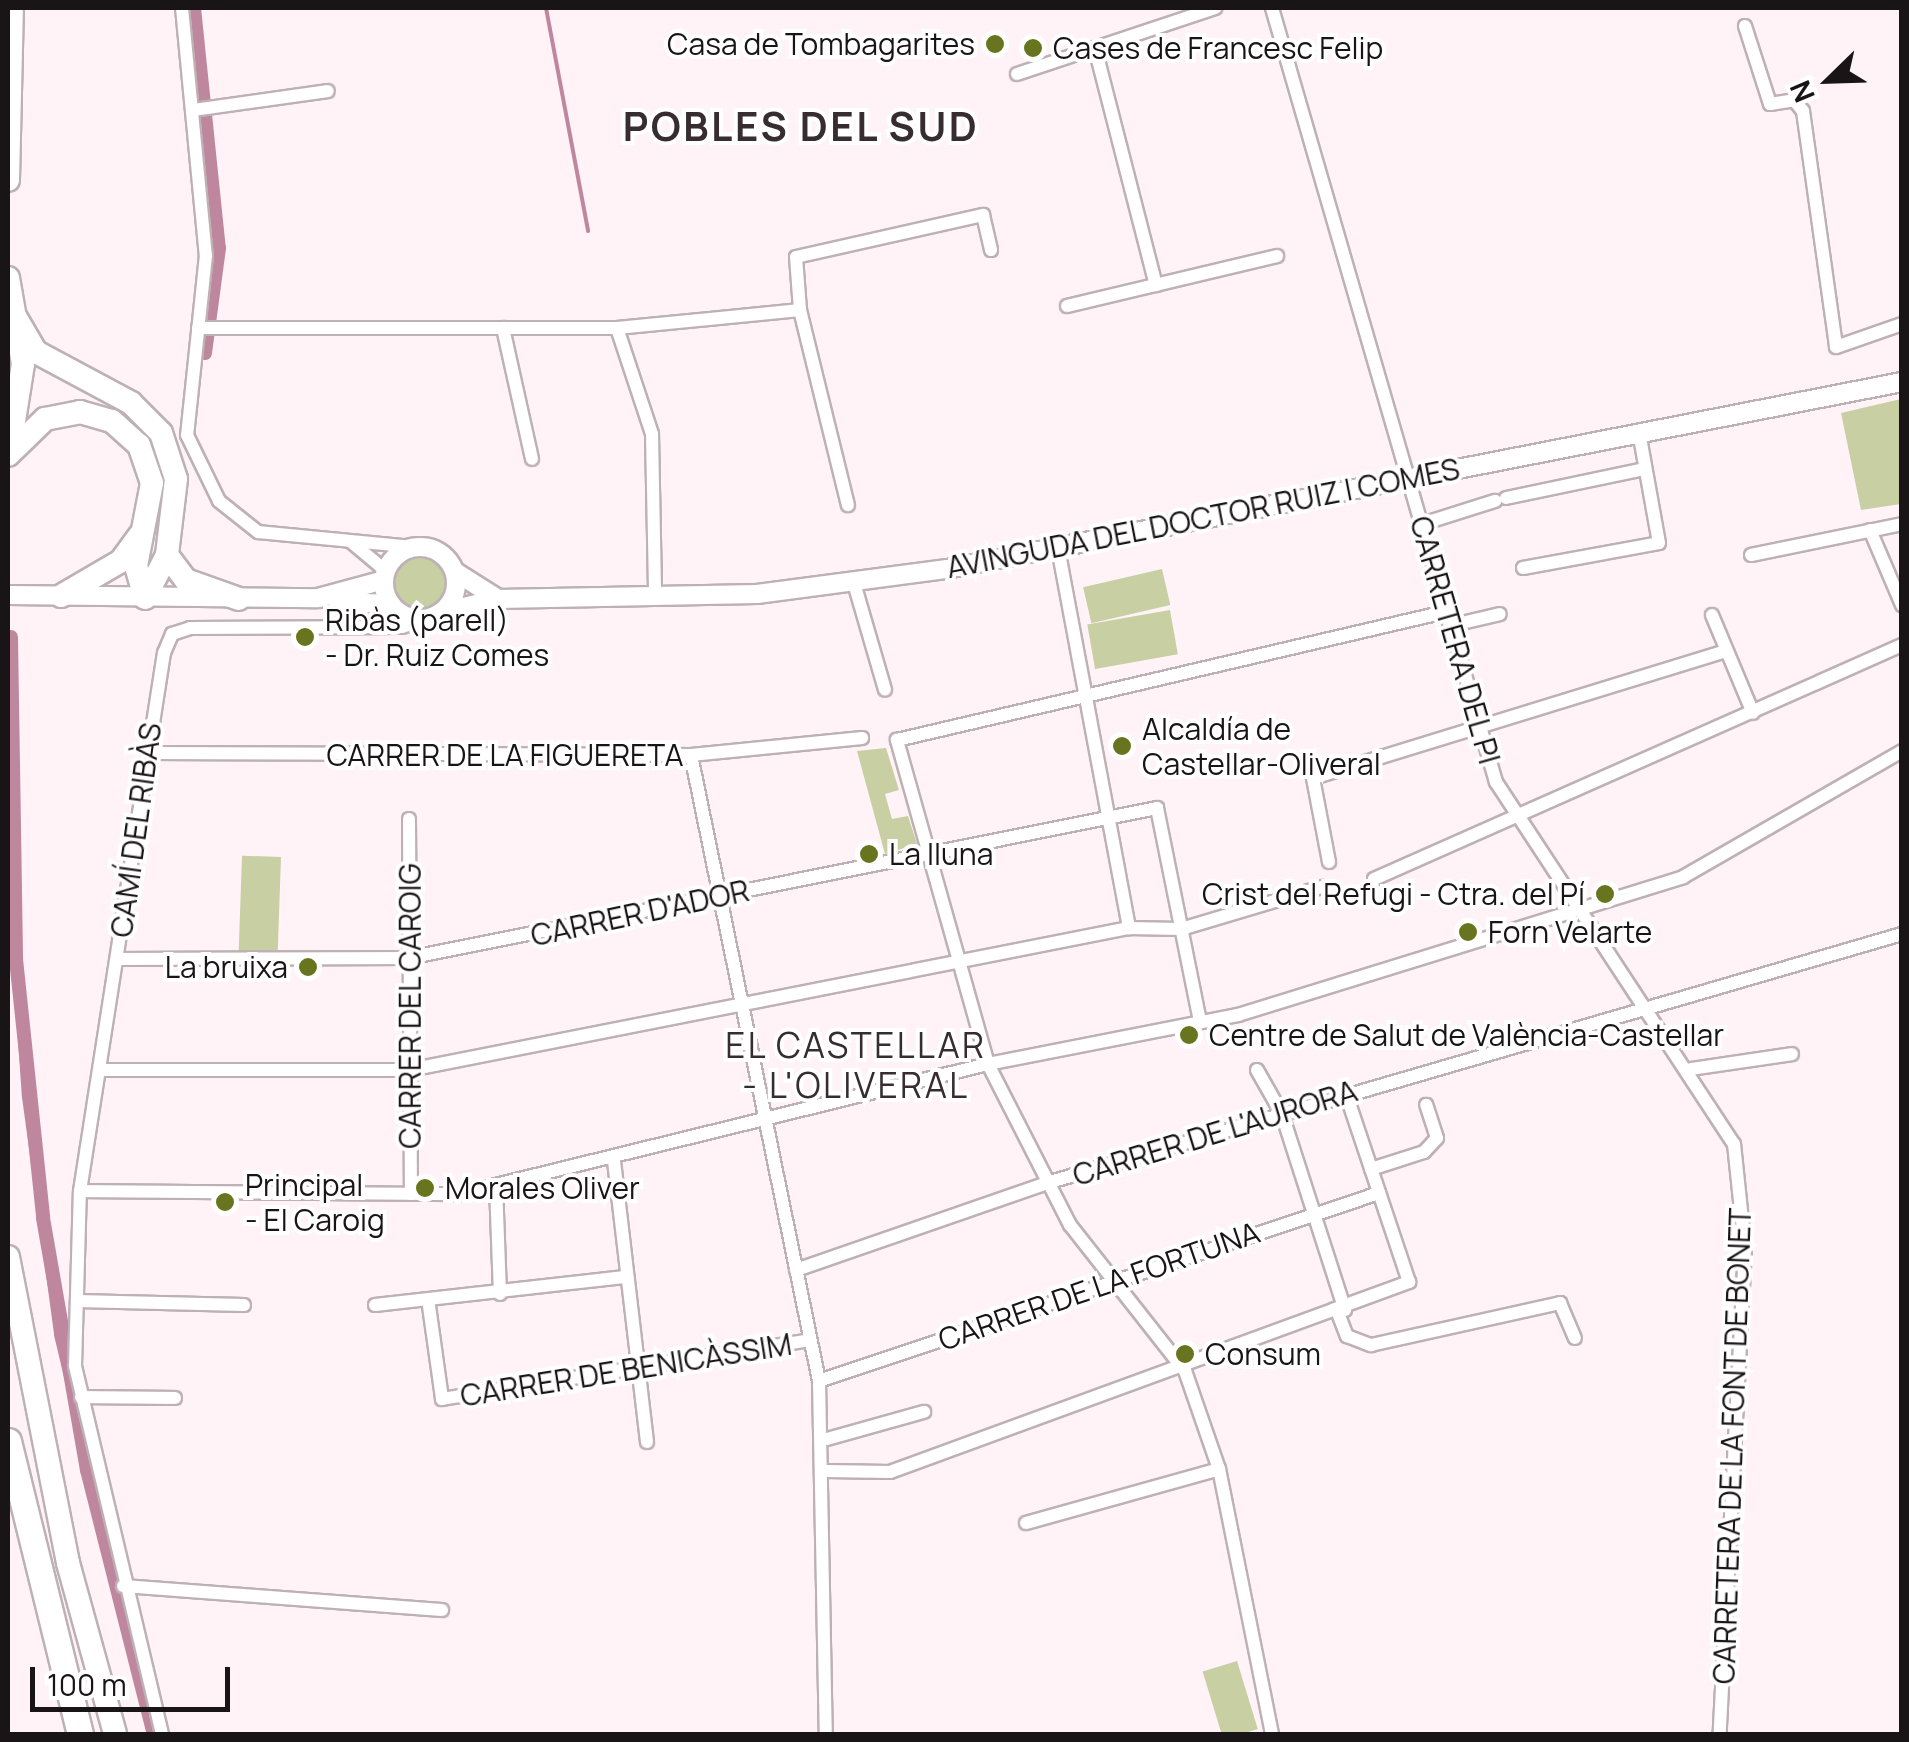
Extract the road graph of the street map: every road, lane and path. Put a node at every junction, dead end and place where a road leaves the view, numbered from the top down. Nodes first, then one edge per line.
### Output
1 (12, 8) edge
2 (182, 8) edge
3 (1214, 8) edge
4 (1272, 8) edge
5 (1745, 26) dead end
6 (1095, 48) junction
7 (1017, 74) dead end
8 (328, 91) dead end
9 (193, 110) junction
10 (8, 180) edge
11 (991, 250) dead end
12 (1277, 256) dead end
13 (8, 278) edge
14 (1156, 285) junction
15 (1067, 306) dead end
16 (800, 310) junction
17 (12, 311) junction
18 (1902, 324) edge
19 (198, 328) junction
20 (503, 328) junction
21 (616, 328) junction
22 (1902, 382) edge
23 (1639, 432) junction
24 (9, 450) edge
25 (532, 459) dead end
26 (1645, 469) junction
27 (1408, 478) junction
28 (848, 505) dead end
29 (1422, 524) junction
30 (1902, 524) edge
31 (144, 528) junction
32 (1870, 530) junction
33 (348, 540) junction
34 (415, 547) junction
35 (1058, 548) junction
36 (167, 555) junction
37 (1752, 555) dead end
38 (1523, 568) dead end
39 (454, 570) junction
40 (385, 576) junction
41 (854, 583) junction
42 (8, 595) edge
43 (50, 596) junction
44 (655, 596) junction
45 (145, 598) junction
46 (318, 598) junction
47 (239, 599) junction
48 (498, 599) junction
49 (338, 602) junction
50 (391, 604) junction
51 (1902, 604) edge
52 (1500, 614) dead end
53 (434, 615) junction
54 (1712, 615) dead end
55 (1447, 619) junction
56 (336, 628) junction
57 (1902, 645) edge
58 (1726, 651) junction
59 (885, 690) dead end
60 (1086, 691) junction
61 (1753, 713) junction
62 (1479, 721) junction
63 (862, 738) dead end
64 (1902, 751) edge
65 (146, 753) junction
66 (691, 755) junction
67 (409, 819) dead end
68 (1110, 819) junction
69 (1518, 820) junction
70 (930, 854) junction
71 (1329, 862) dead end
72 (1374, 878) dead end
73 (1322, 888) dead end
74 (720, 896) junction
75 (1574, 912) junction
76 (1128, 928) junction
77 (1181, 929) junction
78 (1902, 934) edge
79 (408, 958) junction
80 (117, 959) junction
81 (957, 962) junction
82 (738, 1005) junction
83 (1639, 1010) junction
84 (1200, 1022) junction
85 (1792, 1054) dead end
86 (988, 1064) junction
87 (1692, 1069) junction
88 (102, 1070) junction
89 (409, 1070) junction
90 (1256, 1070) dead end
91 (1346, 1094) junction
92 (1426, 1105) dead end
93 (1282, 1114) junction
94 (763, 1124) junction
95 (614, 1162) junction
96 (1371, 1169) junction
97 (1050, 1182) junction
98 (496, 1186) junction
99 (80, 1191) junction
100 (1379, 1193) junction
101 (411, 1194) junction
102 (1314, 1214) junction
103 (8, 1257) edge
104 (796, 1270) junction
105 (624, 1277) junction
106 (1120, 1280) junction
107 (500, 1294) junction
108 (76, 1301) junction
109 (375, 1305) dead end
110 (244, 1306) dead end
111 (429, 1306) junction
112 (1341, 1312) junction
113 (1575, 1338) dead end
114 (810, 1340) junction
115 (638, 1368) junction
116 (1186, 1371) junction
117 (819, 1381) junction
118 (81, 1397) junction
119 (175, 1398) dead end
120 (924, 1412) dead end
121 (827, 1439) junction
122 (8, 1441) edge
123 (647, 1442) dead end
124 (1219, 1469) junction
125 (826, 1470) junction
126 (1026, 1523) dead end
127 (123, 1586) junction
128 (442, 1610) dead end
129 (80, 1734) edge
130 (115, 1734) edge
131 (162, 1734) edge
132 (826, 1734) edge
133 (1272, 1734) edge
134 (1720, 1734) edge

1 - 10 highway
2 - 9 street
3 - 6 street
4 - 27 street, CARRETERA DEL PI
5 - 18 street
6 - 7 street
6 - 14 street
8 - 9 street
9 - 19 street
11 - 16 street
12 - 14 street
13 - 17 highway
14 - 15 street
16 - 21 street
16 - 28 street
17 - 24 highway
17 - 36 highway
19 - 20 street
19 - 33 street
20 - 21 street
20 - 25 street
21 - 44 street
22 - 23 street, AVINGUDA DEL DOCTOR RUIZ I COMES
23 - 26 street
23 - 27 street, AVINGUDA DEL DOCTOR RUIZ I COMES
24 - 31 highway
26 - 29 street, AVINGUDA DEL DOCTOR RUIZ I COMES
26 - 38 street
27 - 29 street, CARRETERA DEL PI
27 - 35 street, AVINGUDA DEL DOCTOR RUIZ I COMES
29 - 55 street, CARRETERA DEL PI
30 - 32 street
31 - 43 highway
31 - 45 highway
32 - 37 street
32 - 51 street
33 - 34 street
33 - 40 street
34 - 39 street
34 - 40 street
35 - 41 street, AVINGUDA DEL DOCTOR RUIZ I COMES
35 - 60 street
36 - 45 highway
36 - 47 highway
39 - 48 street
39 - 53 street
40 - 46 street
40 - 50 street
41 - 44 street, AVINGUDA DEL DOCTOR RUIZ I COMES
41 - 59 street
42 - 43 street
43 - 45 street
44 - 48 street, AVINGUDA DEL DOCTOR RUIZ I COMES
45 - 47 street
46 - 47 street
46 - 49 street
48 - 53 street, AVINGUDA DEL DOCTOR RUIZ I COMES
49 - 50 street
49 - 56 street
50 - 53 street
50 - 56 street, CAMÍ DEL RIBÀS
52 - 55 street
53 - 56 street, CAMÍ DEL RIBÀS
54 - 58 street
55 - 60 street
55 - 62 street, CARRETERA DEL PI
56 - 65 street, CAMÍ DEL RIBÀS
57 - 61 street
58 - 61 street
58 - 62 street
60 - 68 street
60 - 70 street
61 - 69 street
62 - 69 street, CARRETERA DEL PI
62 - 71 street
63 - 66 street, CARRER DE LA FIGUERETA
64 - 75 street
65 - 66 street, CARRER DE LA FIGUERETA
65 - 80 street, CAMÍ DEL RIBÀS
66 - 74 street
67 - 79 street, CARRER DEL CAROIG
68 - 70 street, CARRER D'ADOR
68 - 76 street
68 - 77 street, CARRER D'ADOR
69 - 72 street
69 - 75 street, CARRETERA DEL PI
70 - 74 street, CARRER D'ADOR
70 - 81 street
73 - 77 street
74 - 79 street, CARRER D'ADOR
74 - 82 street
75 - 83 street, CARRETERA DEL PI
75 - 84 street
76 - 77 street
76 - 81 street
77 - 84 street
78 - 83 street, CARRER DE L'AURORA
79 - 80 street, CARRER D'ADOR
79 - 89 street, CARRER DEL CAROIG
80 - 88 street, CAMÍ DEL RIBÀS
81 - 82 street
81 - 86 street
82 - 89 street
82 - 94 street
83 - 87 street, CARRETERA DE LA FONT DE BONET
83 - 91 street, CARRER DE L'AURORA
84 - 86 street
85 - 87 street
86 - 94 street
86 - 97 street
87 - 134 street, CARRETERA DE LA FONT DE BONET
88 - 89 street
88 - 99 street, CAMÍ DEL RIBÀS
89 - 101 street, CARRER DEL CAROIG
90 - 93 street
91 - 93 street, CARRER DE L'AURORA
91 - 96 street
92 - 96 street
93 - 97 street, CARRER DE L'AURORA
93 - 102 street
94 - 95 street
94 - 104 street
95 - 98 street
95 - 105 street
96 - 100 street
97 - 104 street, CARRER DE L'AURORA
97 - 106 street
98 - 101 street
98 - 107 street
99 - 101 street
99 - 108 street, CAMÍ DEL RIBÀS
100 - 102 street, CARRER DE LA FORTUNA
100 - 112 street
102 - 106 street, CARRER DE LA FORTUNA
102 - 112 street
103 - 130 highway
104 - 114 street
105 - 107 street
105 - 115 street
106 - 116 street
106 - 117 street, CARRER DE LA FORTUNA
107 - 111 street
108 - 110 street
108 - 118 street, CAMÍ DEL RIBÀS
109 - 111 street
111 - 115 street, CARRER DE BENICÀSSIM
112 - 113 street
112 - 116 street
114 - 115 street, CARRER DE BENICÀSSIM
114 - 117 street
115 - 123 street
116 - 124 street
116 - 125 street
117 - 121 street
118 - 119 street
118 - 127 street, CAMÍ DEL RIBÀS
120 - 121 street
121 - 125 street
122 - 129 highway
124 - 126 street
124 - 133 street
125 - 132 street
127 - 128 street
127 - 131 street, CAMÍ DEL RIBÀS

